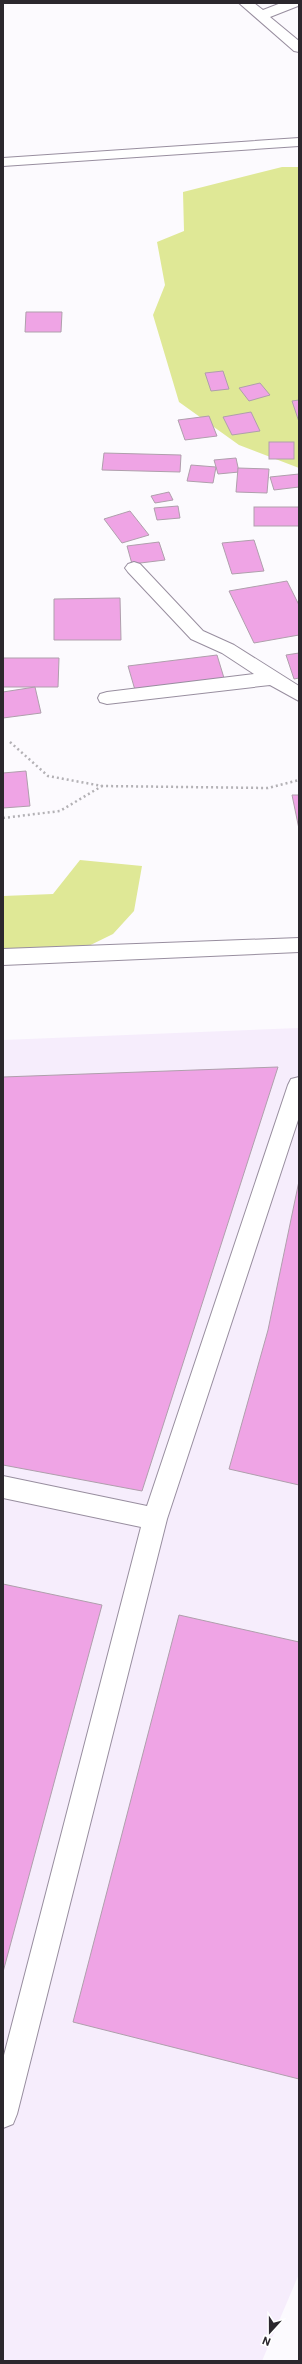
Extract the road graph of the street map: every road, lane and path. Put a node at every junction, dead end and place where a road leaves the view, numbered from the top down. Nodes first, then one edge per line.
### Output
1 (237, 3) edge
2 (293, 3) edge
3 (253, 9) edge
4 (298, 47) edge
5 (299, 142) edge
6 (3, 162) edge
7 (134, 568) dead end
8 (274, 678) junction
9 (299, 695) edge
10 (107, 698) dead end
11 (10, 742) dead end
12 (299, 780) edge
13 (102, 786) junction
14 (3, 818) edge
15 (299, 945) edge
16 (3, 957) edge
17 (299, 1085) edge
18 (3, 1486) edge
19 (156, 1520) junction
20 (3, 2114) edge

1 - 3 street
2 - 3 street
3 - 4 street
5 - 6 street
7 - 8 street
8 - 9 street
8 - 10 street
11 - 13 path
12 - 13 path
13 - 14 path
15 - 16 street
17 - 19 street
18 - 19 street
19 - 20 street

